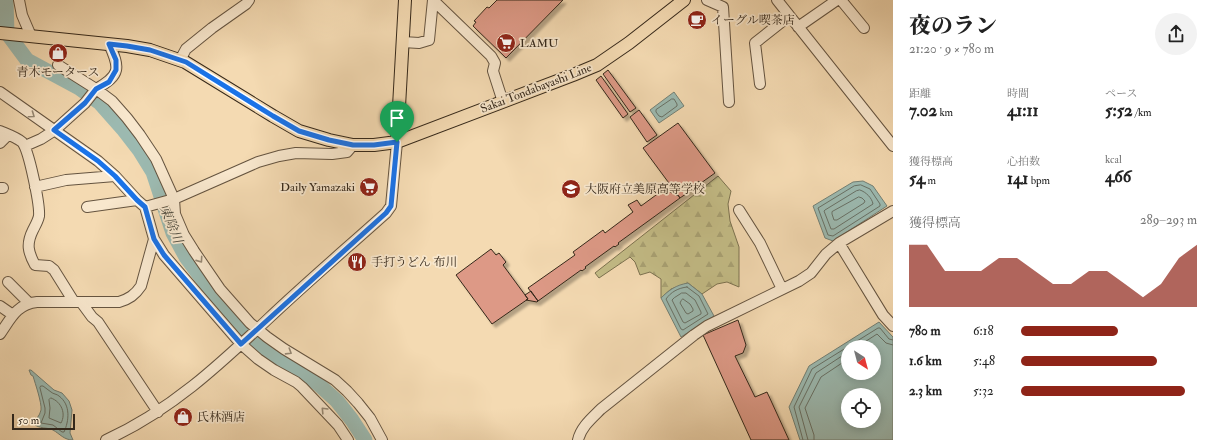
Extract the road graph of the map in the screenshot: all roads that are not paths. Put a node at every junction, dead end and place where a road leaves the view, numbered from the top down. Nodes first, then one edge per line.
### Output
1 (19, 0) edge
2 (249, 0) edge
3 (405, 0) edge
4 (433, 0) edge
5 (684, 0) edge
6 (707, 0) edge
7 (777, 0) edge
8 (837, 0) edge
9 (841, 0) edge
10 (789, 16) junction
11 (798, 27) junction
12 (864, 28) dead end
13 (0, 33) edge
14 (29, 36) junction
15 (403, 42) junction
16 (109, 44) junction
17 (180, 60) junction
18 (58, 65) dead end
19 (760, 84) dead end
20 (96, 89) junction
21 (0, 92) edge
22 (503, 102) junction
23 (729, 102) dead end
24 (54, 130) junction
25 (4, 133) edge
26 (397, 142) junction
27 (0, 143) edge
28 (353, 145) junction
29 (25, 146) junction
30 (893, 146) edge
31 (115, 176) junction
32 (38, 186) junction
33 (171, 200) junction
34 (144, 204) junction
35 (87, 207) dead end
36 (45, 208) dead end
37 (739, 210) dead end
38 (893, 211) edge
39 (154, 239) junction
40 (839, 243) junction
41 (8, 282) dead end
42 (782, 289) junction
43 (78, 302) junction
44 (29, 303) junction
45 (0, 306) edge
46 (13, 315) junction
47 (893, 326) edge
48 (256, 330) junction
49 (0, 334) edge
50 (242, 343) junction
51 (158, 412) junction
52 (106, 440) edge
53 (348, 440) edge
54 (382, 440) edge
55 (578, 440) edge

1 - 14 street
2 - 17 street
3 - 15 main road
4 - 15 street
4 - 22 street
5 - 22 main road, Sakai Tondabayashi Line
6 - 23 street
7 - 10 street
8 - 11 street
9 - 12 street
10 - 11 street
10 - 19 street
11 - 30 street
13 - 14 main road, Sakai Tondabayashi Line
14 - 16 main road, Sakai Tondabayashi Line
15 - 26 main road
16 - 17 main road, Sakai Tondabayashi Line
16 - 20 street
17 - 28 main road, Sakai Tondabayashi Line
18 - 20 street
20 - 24 street
20 - 33 street
21 -> 24 street
22 - 26 main road, Sakai Tondabayashi Line
24 - 29 street
24 - 31 street
25 - 27 street
25 - 29 street
26 - 28 main road, Sakai Tondabayashi Line
26 - 48 street
28 - 33 street
29 - 32 street
31 - 32 street
31 - 34 street
32 - 36 street
32 - 43 street
33 - 34 street
33 -> 48 street
34 - 35 street
34 - 39 street
37 - 42 street
38 - 40 street
39 - 43 street
39 - 50 street
40 - 42 street
40 - 47 street
41 - 44 street
42 - 55 street
43 - 44 street
43 - 51 street
44 - 46 street
45 - 46 street
46 - 49 street
48 - 50 street
48 -> 54 street
50 - 51 street
53 -> 50 street
51 - 52 street

